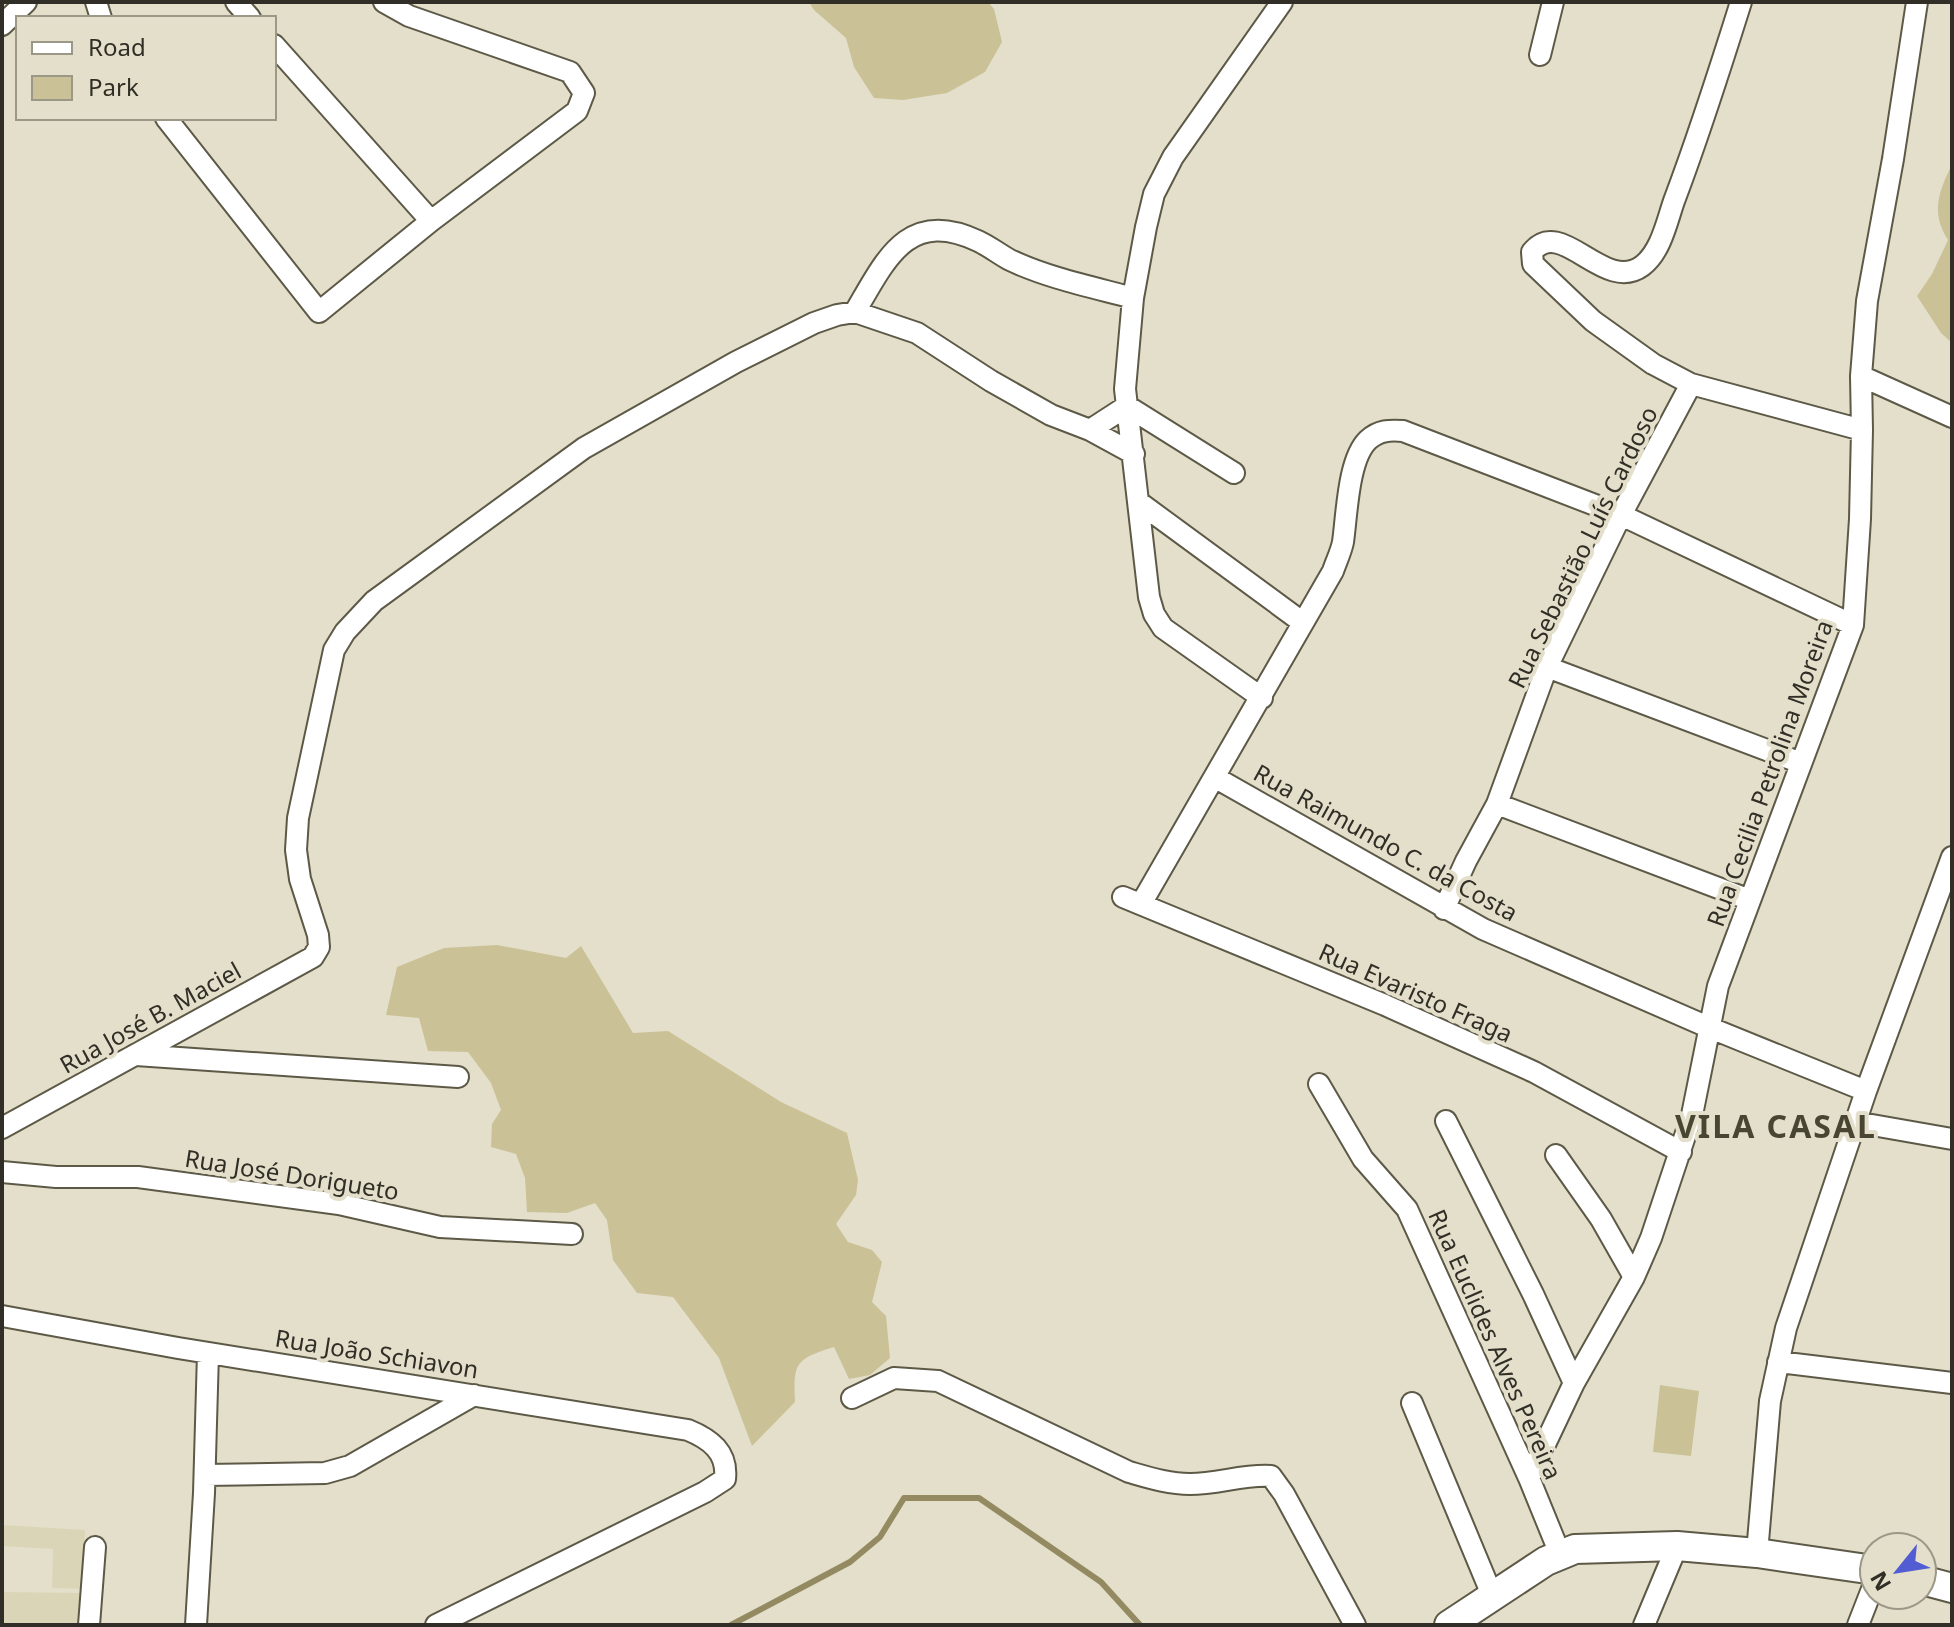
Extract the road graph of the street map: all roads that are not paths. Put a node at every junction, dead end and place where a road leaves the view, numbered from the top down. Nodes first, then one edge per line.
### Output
1 (26, 2) edge
2 (384, 2) edge
3 (1282, 2) edge
4 (1553, 2) edge
5 (1741, 2) edge
6 (1917, 2) edge
7 (2, 25) edge
8 (276, 47) edge
9 (1540, 55) dead end
10 (168, 120) edge
11 (431, 221) junction
12 (1133, 298) junction
13 (855, 312) junction
14 (1861, 376) junction
15 (1691, 384) junction
16 (1127, 406) junction
17 (1952, 417) edge
18 (1090, 430) junction
19 (1862, 430) junction
20 (1134, 454) junction
21 (1234, 473) dead end
22 (1140, 503) junction
23 (1621, 515) junction
24 (1302, 622) junction
25 (1853, 625) junction
26 (1547, 667) junction
27 (1262, 698) junction
28 (1801, 763) junction
29 (1216, 778) junction
30 (1497, 804) junction
31 (1952, 857) edge
32 (1750, 900) junction
33 (1444, 909) junction
34 (1708, 1027) junction
35 (136, 1055) junction
36 (458, 1077) dead end
37 (1319, 1084) dead end
38 (1866, 1091) junction
39 (1446, 1121) dead end
40 (1855, 1122) junction
41 (2, 1128) edge
42 (1952, 1139) edge
43 (1681, 1152) junction
44 (1556, 1155) dead end
45 (2, 1172) edge
46 (572, 1234) dead end
47 (1634, 1277) junction
48 (2, 1316) edge
49 (208, 1353) junction
50 (1778, 1362) junction
51 (1574, 1383) junction
52 (1952, 1383) edge
53 (474, 1395) junction
54 (852, 1398) dead end
55 (1412, 1403) dead end
56 (205, 1475) junction
57 (1529, 1478) junction
58 (1677, 1546) junction
59 (95, 1547) dead end
60 (1757, 1553) junction
61 (1560, 1554) junction
62 (1858, 1568) edge
63 (1492, 1595) junction
64 (89, 1625) edge
65 (196, 1625) edge
66 (436, 1625) edge
67 (1355, 1625) edge
68 (1449, 1625) edge
69 (1644, 1625) edge

1 - 7 street
2 - 11 street
3 - 12 street
4 - 9 street
5 - 15 street
6 - 14 street, Rua Cecilia Petrolina Moreira
8 - 11 street
10 - 11 street
12 - 13 street
12 - 16 street
13 - 18 street
13 - 35 street, Rua José B. Maciel
14 - 17 street
14 - 19 street, Rua Cecilia Petrolina Moreira
15 - 19 street
15 - 23 street, Rua Sebastião Luís Cardoso
16 - 18 street
16 - 20 street
16 - 21 street
18 - 20 street
19 - 25 street, Rua Cecilia Petrolina Moreira
20 - 22 street
22 - 24 street
22 - 27 street
23 - 24 street
23 - 25 street
23 - 26 street, Rua Sebastião Luís Cardoso
24 - 27 street
25 - 28 street, Rua Cecilia Petrolina Moreira
26 - 28 street
26 - 30 street, Rua Sebastião Luís Cardoso
27 - 29 street
28 - 32 street, Rua Cecilia Petrolina Moreira
29 - 33 street, Rua Raimundo C. da Costa
29 - 43 street, Rua Evaristo Fraga
30 - 32 street
30 - 33 street, Rua Sebastião Luís Cardoso
31 - 38 street
32 - 34 street, Rua Cecilia Petrolina Moreira
33 - 34 street, Rua Raimundo C. da Costa
34 - 38 street, Rua Raimundo C. da Costa
34 - 43 street, Rua Cecilia Petrolina Moreira
35 - 36 street
35 - 41 street, Rua José B. Maciel
37 - 57 street, Rua Euclides Alves Pereira
38 - 40 street
39 - 51 street
40 - 42 street
40 - 50 street
43 - 47 street, Rua Cecilia Petrolina Moreira
44 - 47 street
45 - 46 street, Rua José Dorigueto
47 - 51 street, Rua Cecilia Petrolina Moreira
48 - 49 street, Rua João Schiavon
49 - 53 street, Rua João Schiavon
49 - 56 street
50 - 52 street
50 - 60 street
51 - 57 street, Rua Cecilia Petrolina Moreira
53 - 56 street
53 - 66 street, Rua João Schiavon
54 - 67 street
55 - 63 street
56 - 65 street
57 - 61 street, Rua Euclides Alves Pereira
58 - 60 street
58 - 61 street
58 - 69 street
59 - 64 street
60 - 62 street
61 - 63 street
63 - 68 street

